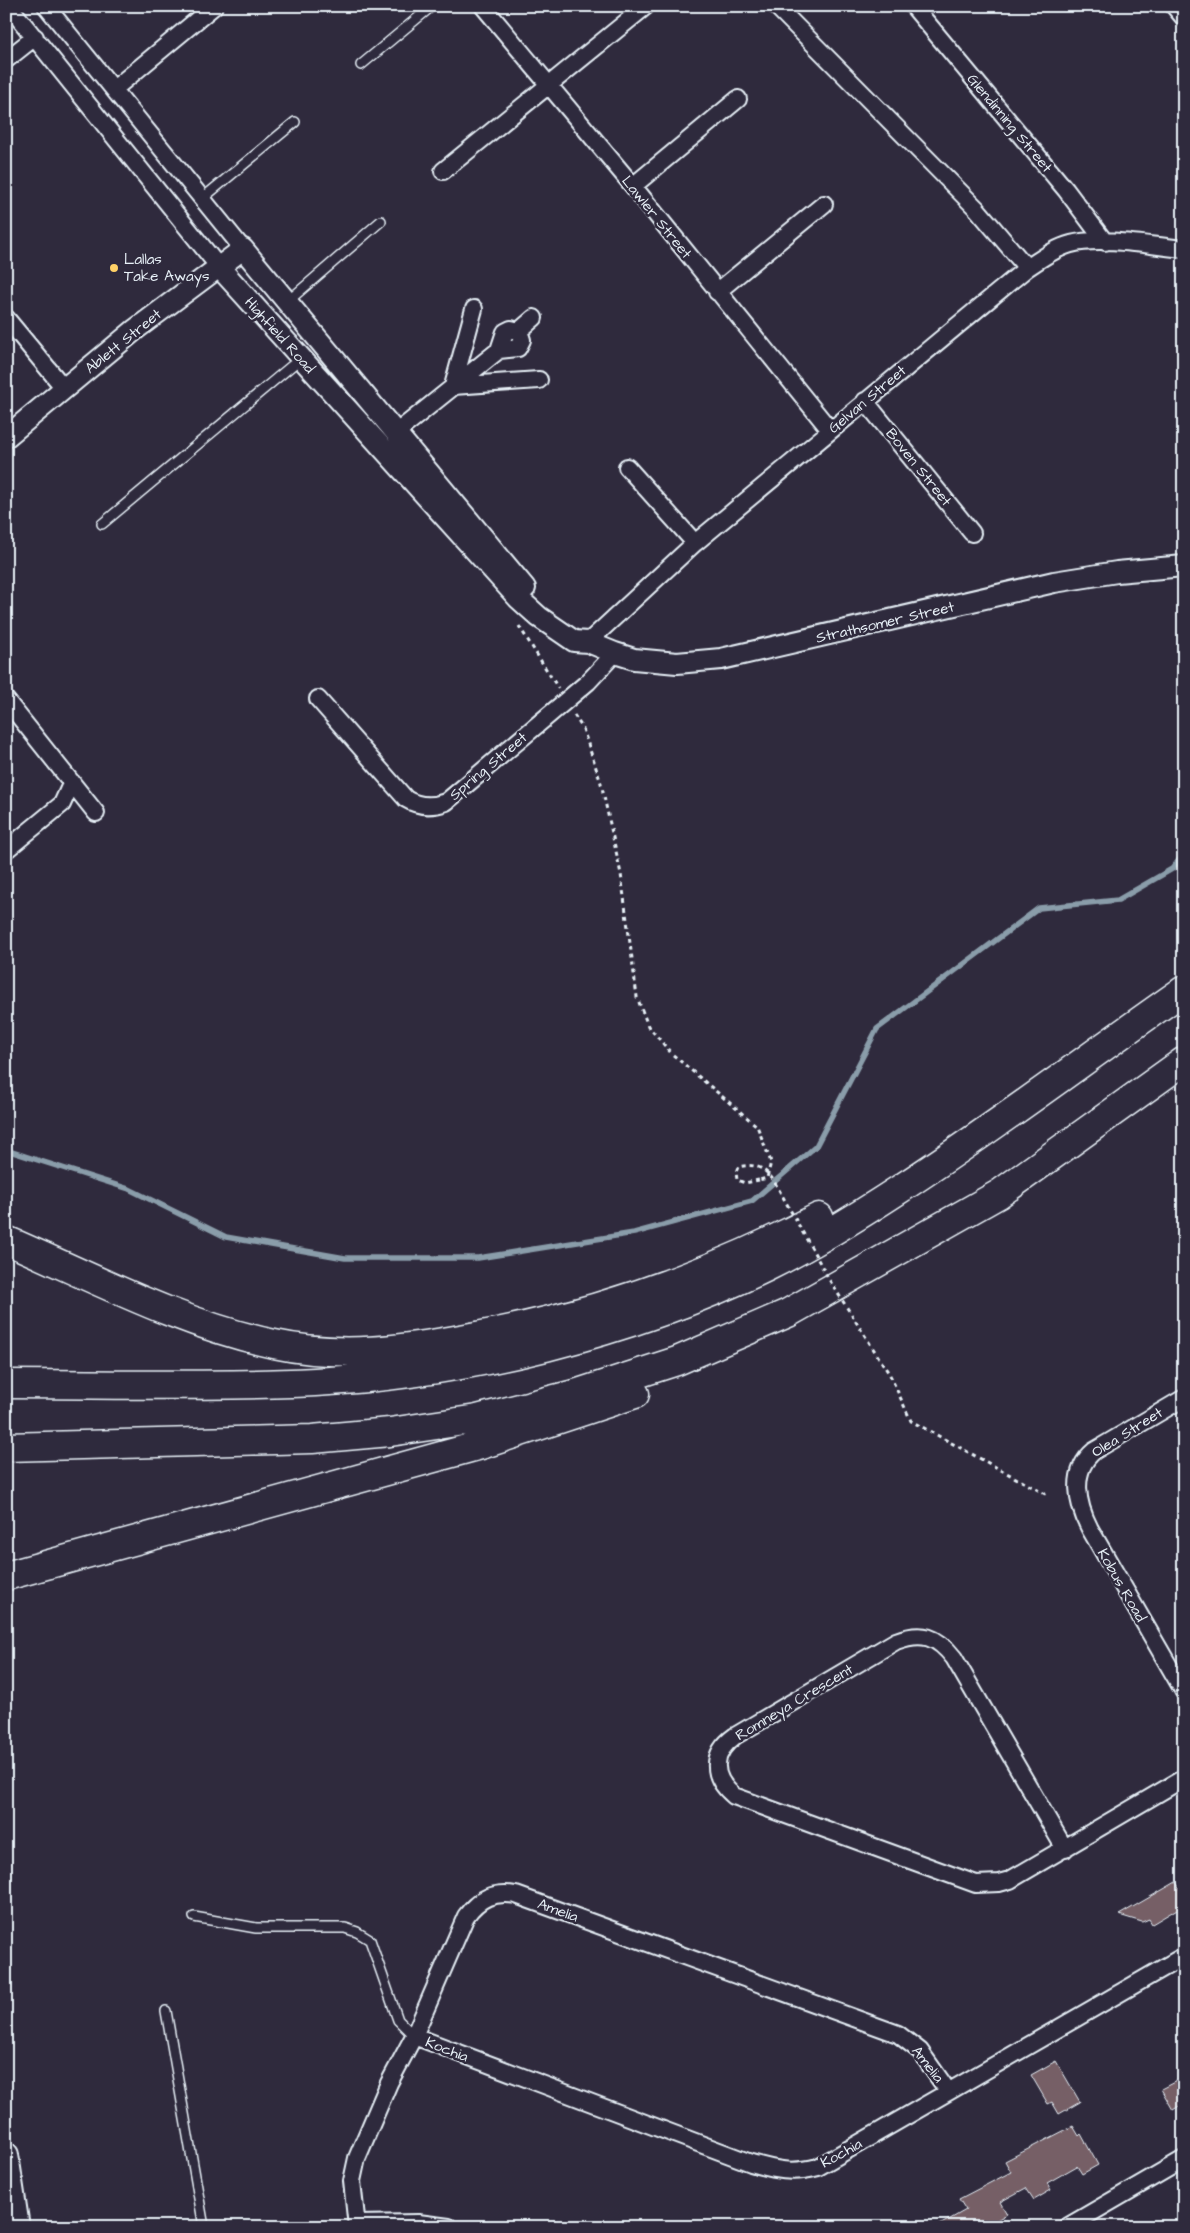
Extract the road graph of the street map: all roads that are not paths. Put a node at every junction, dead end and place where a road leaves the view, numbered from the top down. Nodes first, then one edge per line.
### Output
1 (9, 6) edge
2 (46, 6) edge
3 (214, 6) edge
4 (432, 6) edge
5 (483, 6) edge
6 (646, 6) edge
7 (776, 6) edge
8 (913, 6) edge
9 (1174, 6) edge
10 (1184, 18) edge
11 (35, 37) junction
12 (6, 60) edge
13 (361, 65) dead end
14 (548, 85) junction
15 (114, 88) junction
16 (738, 99) dead end
17 (295, 122) dead end
18 (442, 171) dead end
19 (633, 186) junction
20 (203, 198) junction
21 (824, 204) dead end
22 (381, 221) dead end
23 (1105, 242) junction
24 (1184, 248) edge
25 (243, 249) junction
26 (218, 266) junction
27 (1027, 268) junction
28 (717, 292) junction
29 (287, 302) junction
30 (474, 309) dead end
31 (6, 318) edge
32 (534, 318) dead end
33 (301, 358) junction
34 (539, 380) dead end
35 (454, 386) junction
36 (64, 388) junction
37 (865, 401) junction
38 (830, 430) junction
39 (397, 432) junction
40 (6, 437) edge
41 (627, 468) dead end
42 (102, 524) dead end
43 (972, 533) dead end
44 (695, 543) junction
45 (1184, 566) edge
46 (580, 639) junction
47 (615, 653) junction
48 (318, 698) dead end
49 (6, 700) edge
50 (72, 782) junction
51 (96, 813) dead end
52 (6, 850) edge
53 (1184, 990) edge
54 (1107, 1043) junction
55 (1184, 1061) edge
56 (999, 1194) junction
57 (6, 1240) edge
58 (6, 1384) edge
59 (1184, 1398) edge
60 (6, 1447) edge
61 (1079, 1473) joint
62 (6, 1576) edge
63 (1184, 1692) edge
64 (1184, 1778) edge
65 (1065, 1849) junction
66 (194, 1917) dead end
67 (1184, 1956) edge
68 (166, 2011) dead end
69 (414, 2036) junction
70 (948, 2091) junction
71 (6, 2155) edge
72 (1184, 2159) edge
73 (356, 2225) edge
74 (17, 2227) edge
75 (204, 2227) edge
76 (449, 2227) edge
77 (1066, 2227) edge

1 - 11 street, Highfield Road
2 - 15 street, Highfield Road
3 - 15 street
4 - 13 lane
5 - 14 street, Lawler Street
6 - 14 street
7 - 27 street
8 - 23 street, Glendinning Street
9 - 10 street
11 - 12 street
11 - 26 street, Highfield Road
14 - 18 street
14 - 19 street, Lawler Street
15 - 20 street, Highfield Road
16 - 19 street
17 - 20 lane
19 - 28 street, Lawler Street
20 - 25 street, Highfield Road
21 - 28 street
22 - 29 lane
23 - 24 street, Gelvan Street
23 - 27 street, Gelvan Street
25 - 26 street, Ablett Street
25 - 29 street, Highfield Road
26 - 33 street, Highfield Road
26 - 36 street, Ablett Street
27 - 37 street, Gelvan Street
28 - 38 street, Lawler Street
29 - 39 street, Highfield Road
30 - 35 street
31 - 36 street
32 - 35 street
33 - 42 lane
33 - 46 street, Highfield Road
34 - 35 street
35 - 39 street
36 - 40 street, Ablett Street
37 - 38 street, Gelvan Street
37 - 43 street, Boven Street
38 - 44 street, Gelvan Street
39 - 46 street, Highfield Road
41 - 44 street
44 - 46 street, Gelvan Street
45 - 47 street, Strathsomer Street
46 - 47 street, Strathsomer Street
47 - 48 street, Spring Street
49 - 50 street
50 - 51 street
50 - 52 street
53 - 54 highway
54 - 57 highway
54 - 58 highway
55 - 56 highway
56 - 60 highway
56 - 62 highway
59 - 61 street, Olea Street
61 - 63 street, Kobus Road
64 - 65 street, Romneya Crescent
65 - 65 street, Romneya Crescent
66 - 69 lane
67 - 70 street, Kochia
68 - 75 lane
69 - 70 street, Kochia
69 - 70 street, Amelia
69 - 73 street, Amelia
71 - 74 main road
72 - 77 street
73 - 76 street

